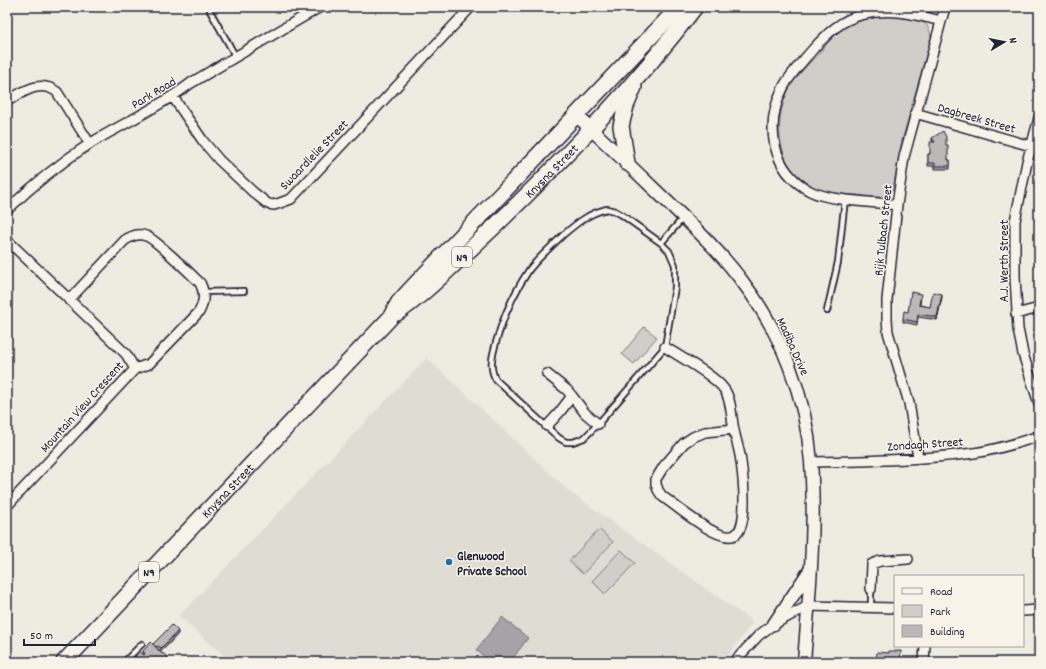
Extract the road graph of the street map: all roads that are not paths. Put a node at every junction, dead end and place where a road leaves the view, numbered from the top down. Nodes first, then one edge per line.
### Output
1 (320, 7) edge
2 (471, 7) edge
3 (679, 7) edge
4 (695, 7) edge
5 (945, 7) edge
6 (210, 12) dead end
7 (941, 21) junction
8 (236, 57) junction
9 (639, 75) junction
10 (173, 97) junction
11 (7, 101) edge
12 (915, 113) junction
13 (576, 115) junction
14 (1039, 118) edge
15 (591, 129) junction
16 (90, 144) junction
17 (1031, 146) junction
18 (627, 163) junction
19 (845, 199) junction
20 (897, 205) junction
21 (7, 210) edge
22 (684, 217) junction
23 (7, 240) edge
24 (661, 243) junction
25 (244, 291) dead end
26 (204, 292) junction
27 (69, 300) junction
28 (1039, 308) edge
29 (827, 311) dead end
30 (1016, 314) junction
31 (390, 318) junction
32 (665, 347) junction
33 (134, 369) junction
34 (547, 374) dead end
35 (572, 396) junction
36 (1039, 404) edge
37 (598, 424) junction
38 (547, 426) junction
39 (734, 429) junction
40 (1039, 436) edge
41 (918, 457) junction
42 (811, 462) junction
43 (7, 506) edge
44 (908, 559) dead end
45 (810, 569) junction
46 (871, 589) joint
47 (808, 606) junction
48 (871, 608) junction
49 (894, 608) edge
50 (1024, 610) edge
51 (1039, 610) edge
52 (774, 624) junction
53 (142, 644) dead end
54 (925, 647) edge
55 (64, 662) edge
56 (124, 662) edge
57 (734, 662) edge
58 (804, 662) edge
59 (924, 662) edge

1 - 8 street, Park Road
2 - 10 street, Swaardlelie Street
3 - 13 highway, Knysna Street / N9
4 - 9 highway, Knysna Street / N9
5 - 7 street, Rijk Tulbach Street
6 - 8 lane
7 - 12 street, Rijk Tulbach Street
7 - 19 street
8 - 10 street, Park Road
9 - 15 highway, Knysna Street / N9
9 - 18 highway
10 - 16 street, Park Road
11 - 16 street
12 - 17 street, Dagbreek Street
12 - 20 street, Rijk Tulbach Street
13 - 15 street, Madiba Drive
13 - 31 highway, Knysna Street / N9
14 - 17 street, A.J. Werth Street
15 - 18 street, Madiba Drive
15 - 31 highway, Knysna Street / N9
16 - 21 street, Park Road
17 - 30 street, A.J. Werth Street
18 - 22 street, Madiba Drive
19 - 20 street
19 - 29 lane
20 - 41 street, Rijk Tulbach Street
22 - 24 lane
22 - 42 street, Madiba Drive
23 - 27 street, Mountain View Crescent
24 - 32 lane
24 - 38 lane
25 - 26 lane
26 - 27 street
26 - 33 street
27 - 33 street, Mountain View Crescent
28 - 30 street
30 - 36 street, A.J. Werth Street
31 - 55 highway, Knysna Street / N9
32 - 37 lane
32 - 39 street
33 - 43 street, Mountain View Crescent
34 - 35 street
35 - 37 street
35 - 38 street
37 - 38 lane
39 - 39 street
40 - 41 street, Zondagh Street
41 - 42 street, Zondagh Street
42 - 45 street, Madiba Drive
44 - 46 street
45 - 47 street, Madiba Drive
45 - 52 street
46 - 48 lane
47 - 48 street
47 - 52 street
47 - 58 street, Madiba Drive
48 - 49 street
50 - 51 street
52 - 57 street
53 - 56 lane
54 - 59 street

